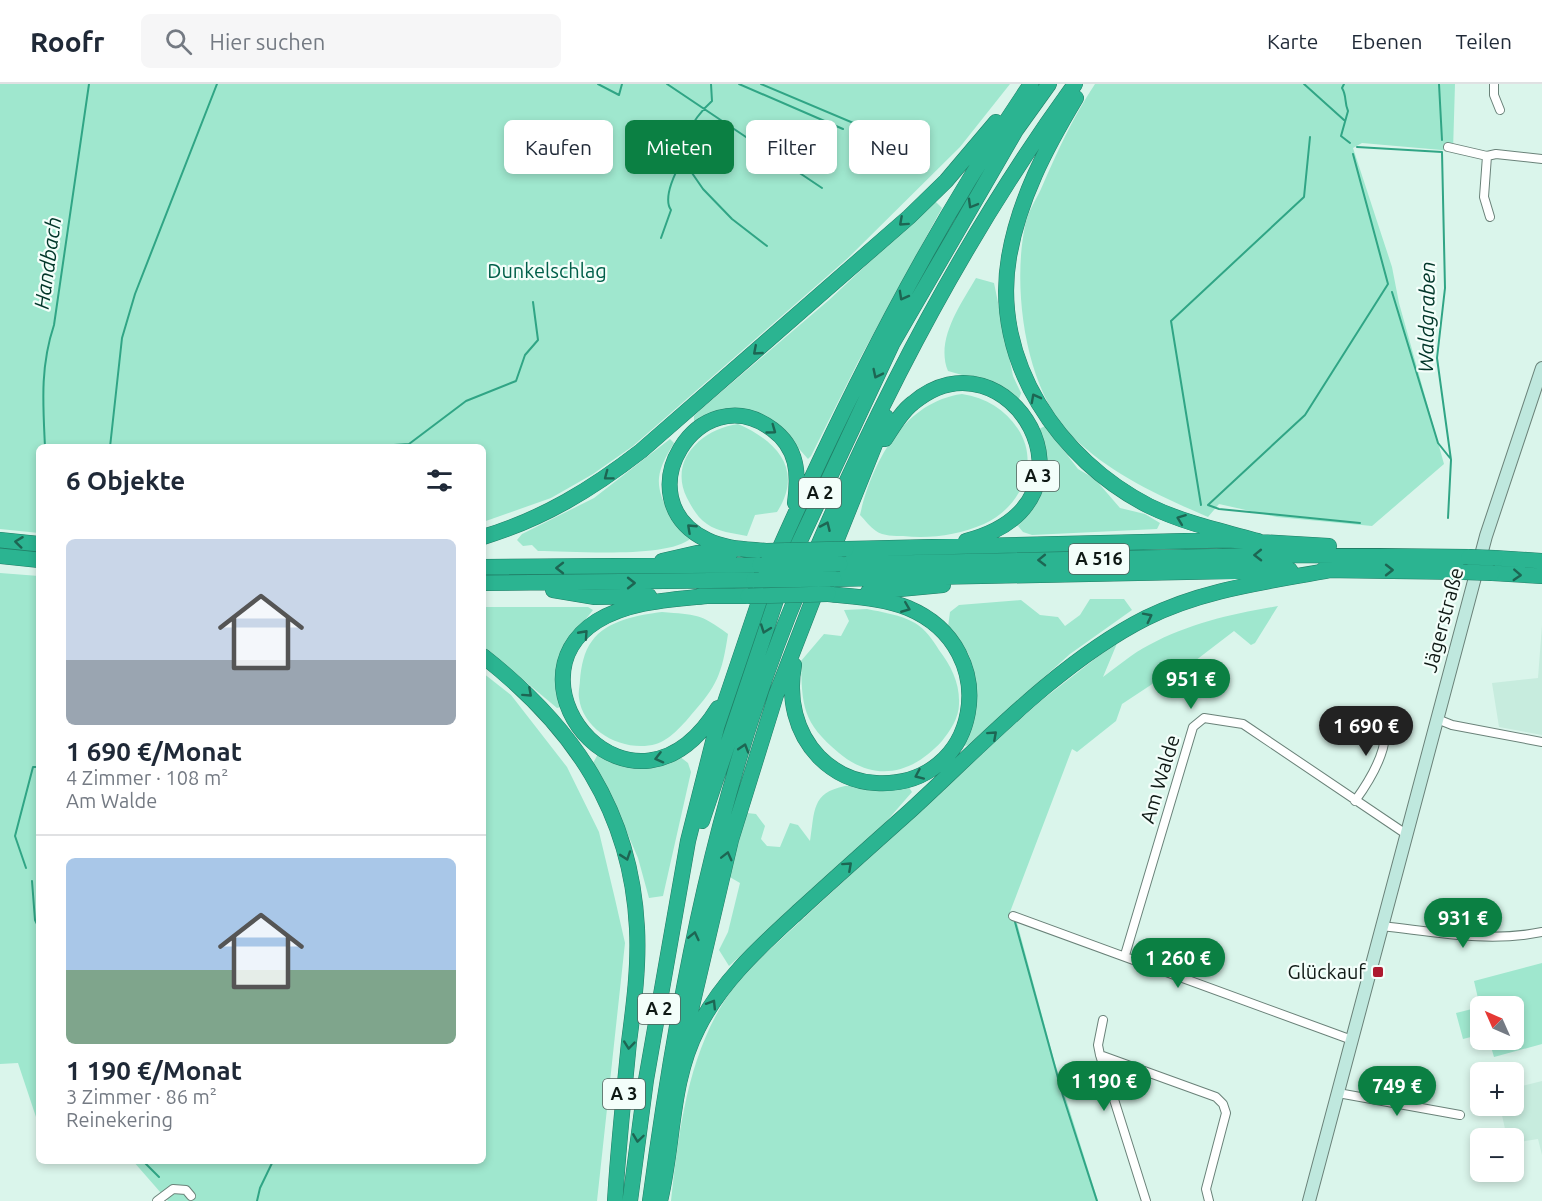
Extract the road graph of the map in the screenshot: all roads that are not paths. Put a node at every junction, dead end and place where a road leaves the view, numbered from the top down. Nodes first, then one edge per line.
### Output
1 (1025, 84) edge
2 (1031, 84) edge
3 (1049, 84) edge
4 (1075, 84) edge
5 (1084, 84) edge
6 (1494, 84) edge
7 (1500, 110) dead end
8 (1448, 147) dead end
9 (1487, 156) junction
10 (1542, 159) edge
11 (1490, 217) dead end
12 (912, 347) junction
13 (1542, 368) edge
14 (867, 467) junction
15 (794, 518) junction
16 (486, 536) edge
17 (0, 540) edge
18 (1258, 541) junction
19 (36, 544) edge
20 (938, 547) junction
21 (1358, 554) junction
22 (0, 556) edge
23 (843, 557) junction
24 (763, 558) junction
25 (36, 560) edge
26 (1542, 561) edge
27 (1493, 566) junction
28 (486, 567) edge
29 (1331, 570) junction
30 (993, 576) junction
31 (1542, 576) edge
32 (486, 583) edge
33 (510, 584) junction
34 (828, 594) junction
35 (707, 596) junction
36 (801, 629) junction
37 (486, 659) edge
38 (729, 690) junction
39 (1358, 712) dead end
40 (1437, 719) junction
41 (1542, 742) edge
42 (1355, 801) junction
43 (1406, 834) junction
44 (1013, 916) dead end
45 (1382, 926) junction
46 (1542, 932) edge
47 (672, 937) junction
48 (1125, 955) junction
49 (1103, 1020) dead end
50 (1352, 1040) junction
51 (1100, 1054) junction
52 (1338, 1094) junction
53 (1460, 1115) dead end
54 (191, 1196) dead end
55 (157, 1201) edge
56 (615, 1201) edge
57 (630, 1201) edge
58 (650, 1201) edge
59 (660, 1201) edge
60 (1146, 1201) edge
61 (1209, 1201) edge
62 (1309, 1201) edge

1 -> 16 highway
2 -> 15 highway
3 -> 47 highway, A 2
4 - 12 highway, A 2
18 -> 5 highway
6 - 7 street
8 - 9 street
9 - 10 street
9 - 11 street
12 - 14 highway
58 -> 12 highway, A 2
13 - 40 street, Jägerstraße
14 - 20 highway, A 3
14 - 36 highway
24 -> 15 highway
15 - 38 highway
19 -> 17 highway
18 - 20 highway
18 - 21 highway
20 - 23 highway, A 3
21 -> 23 highway, A 516
21 - 27 highway, A 516, bridge
22 - 25 highway
23 - 24 highway, A 516, bridge
24 -> 28 highway, A 516
26 - 27 highway, A 516
29 -> 27 highway, A 516, bridge
27 -> 31 highway, A 516
29 - 30 highway, A 516
59 -> 29 highway
33 -> 30 highway, A 516, bridge
30 - 34 highway
32 - 33 highway, A 516
33 - 35 highway
34 - 35 highway, bridge
34 -> 36 highway
38 -> 35 highway
59 -> 36 highway
37 -> 56 highway, A 3
38 - 47 highway
39 - 42 street
40 - 41 street
40 - 43 street, Jägerstraße
42 - 43 street, Am Walde
42 - 48 street, Am Walde
43 - 45 street, Jägerstraße
44 - 48 street
45 - 46 street
45 - 50 street, Jägerstraße
47 -> 57 highway, A 2
48 - 50 street
49 - 51 street
50 - 52 street, Jägerstraße
51 - 60 street
51 - 61 street
52 - 53 street
52 - 62 street, Jägerstraße
54 - 55 street

